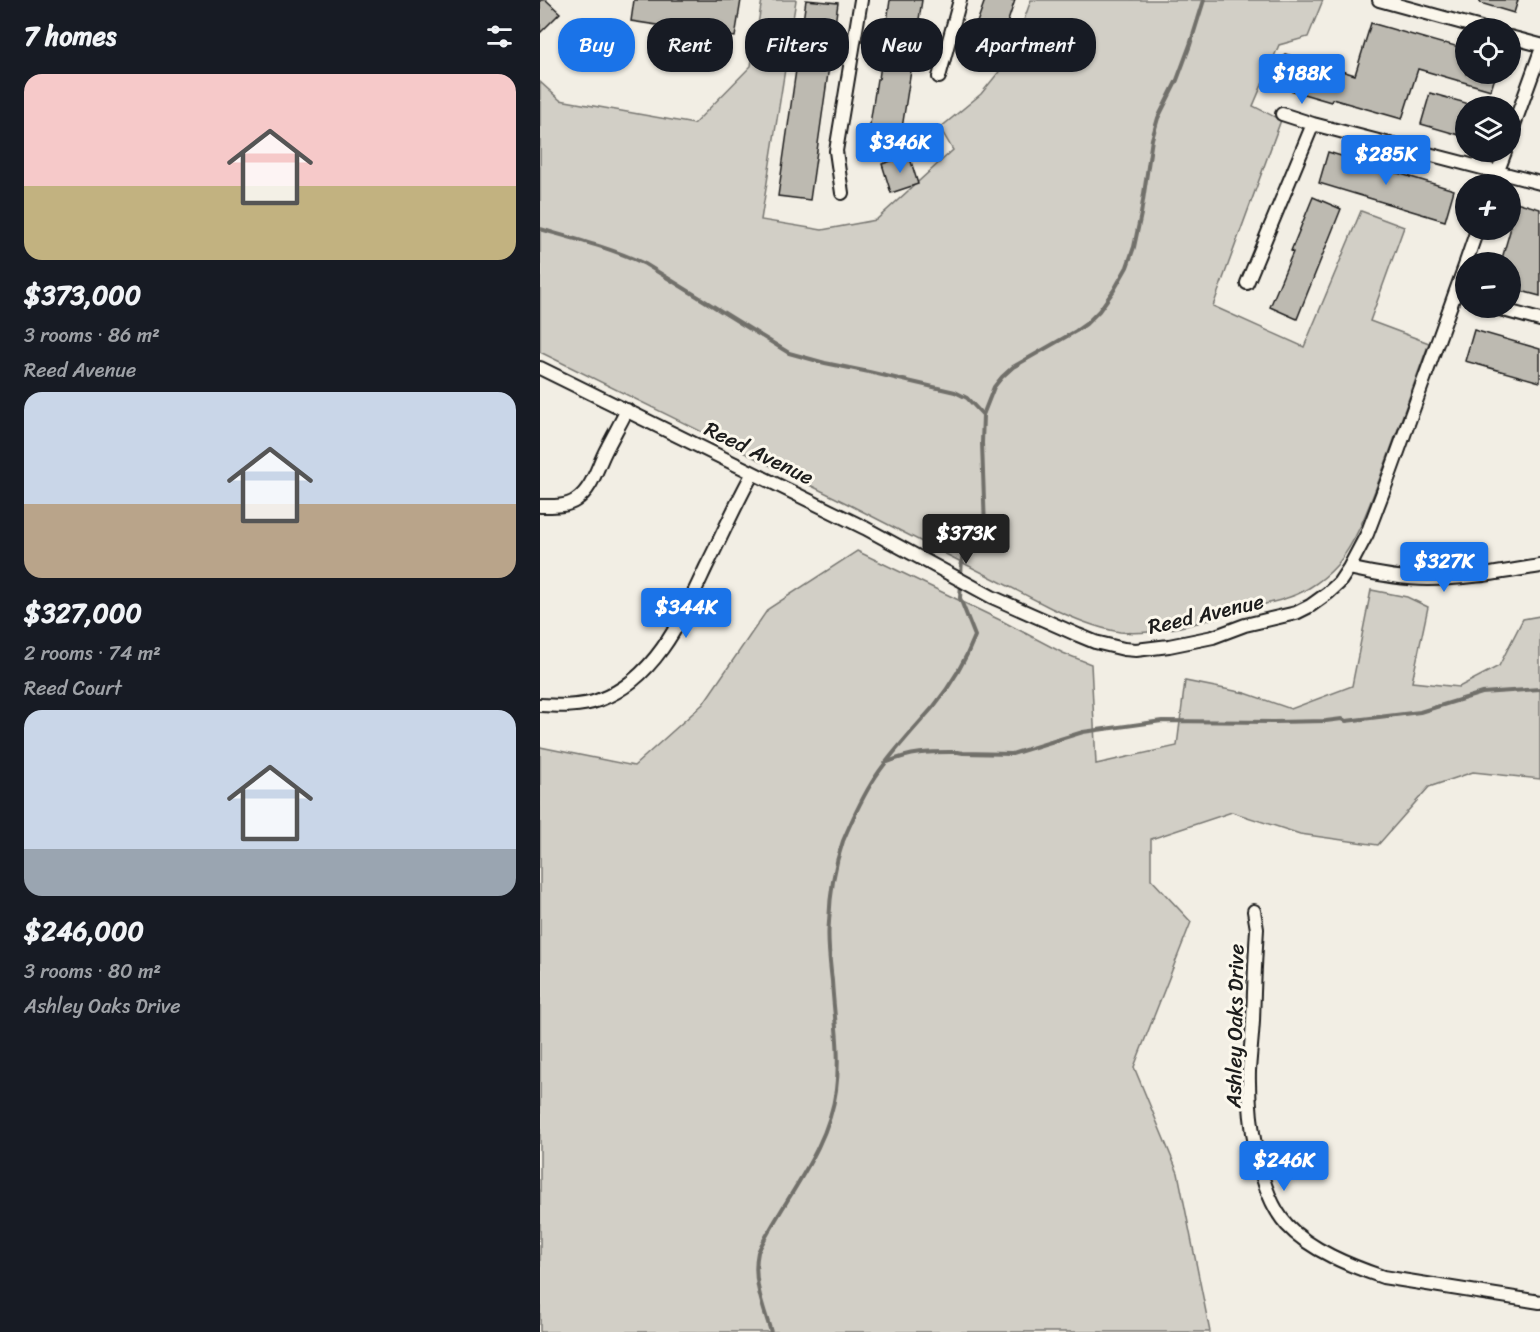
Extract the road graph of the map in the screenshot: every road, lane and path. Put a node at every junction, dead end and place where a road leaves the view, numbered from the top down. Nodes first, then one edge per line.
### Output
1 (861, 0) edge
2 (960, 0) edge
3 (1379, 0) edge
4 (1455, 21) edge
5 (1521, 40) edge
6 (1540, 45) edge
7 (1540, 53) edge
8 (939, 77) dead end
9 (1521, 106) edge
10 (1282, 114) dead end
11 (1313, 124) junction
12 (1501, 162) edge
13 (1498, 171) junction
14 (1497, 174) edge
15 (1540, 183) edge
16 (842, 193) dead end
17 (1247, 283) dead end
18 (1455, 310) edge
19 (1521, 315) edge
20 (1540, 320) edge
21 (540, 368) edge
22 (627, 410) junction
23 (753, 472) junction
24 (540, 506) edge
25 (1540, 566) edge
26 (1350, 568) junction
27 (540, 705) edge
28 (1254, 911) dead end
29 (1540, 1302) edge

1 - 16 street
2 - 8 street
3 - 4 street
5 - 6 street
7 - 9 street
10 - 11 street
11 - 13 street
11 - 17 street
12 - 13 street
13 - 14 street
13 - 15 street
18 - 26 street, Reed Avenue
19 - 20 street
21 - 22 street, Reed Avenue
22 - 23 street, Reed Avenue
22 - 24 street
23 - 26 street, Reed Avenue
23 - 27 street
25 - 26 street
28 - 29 street, Ashley Oaks Drive

